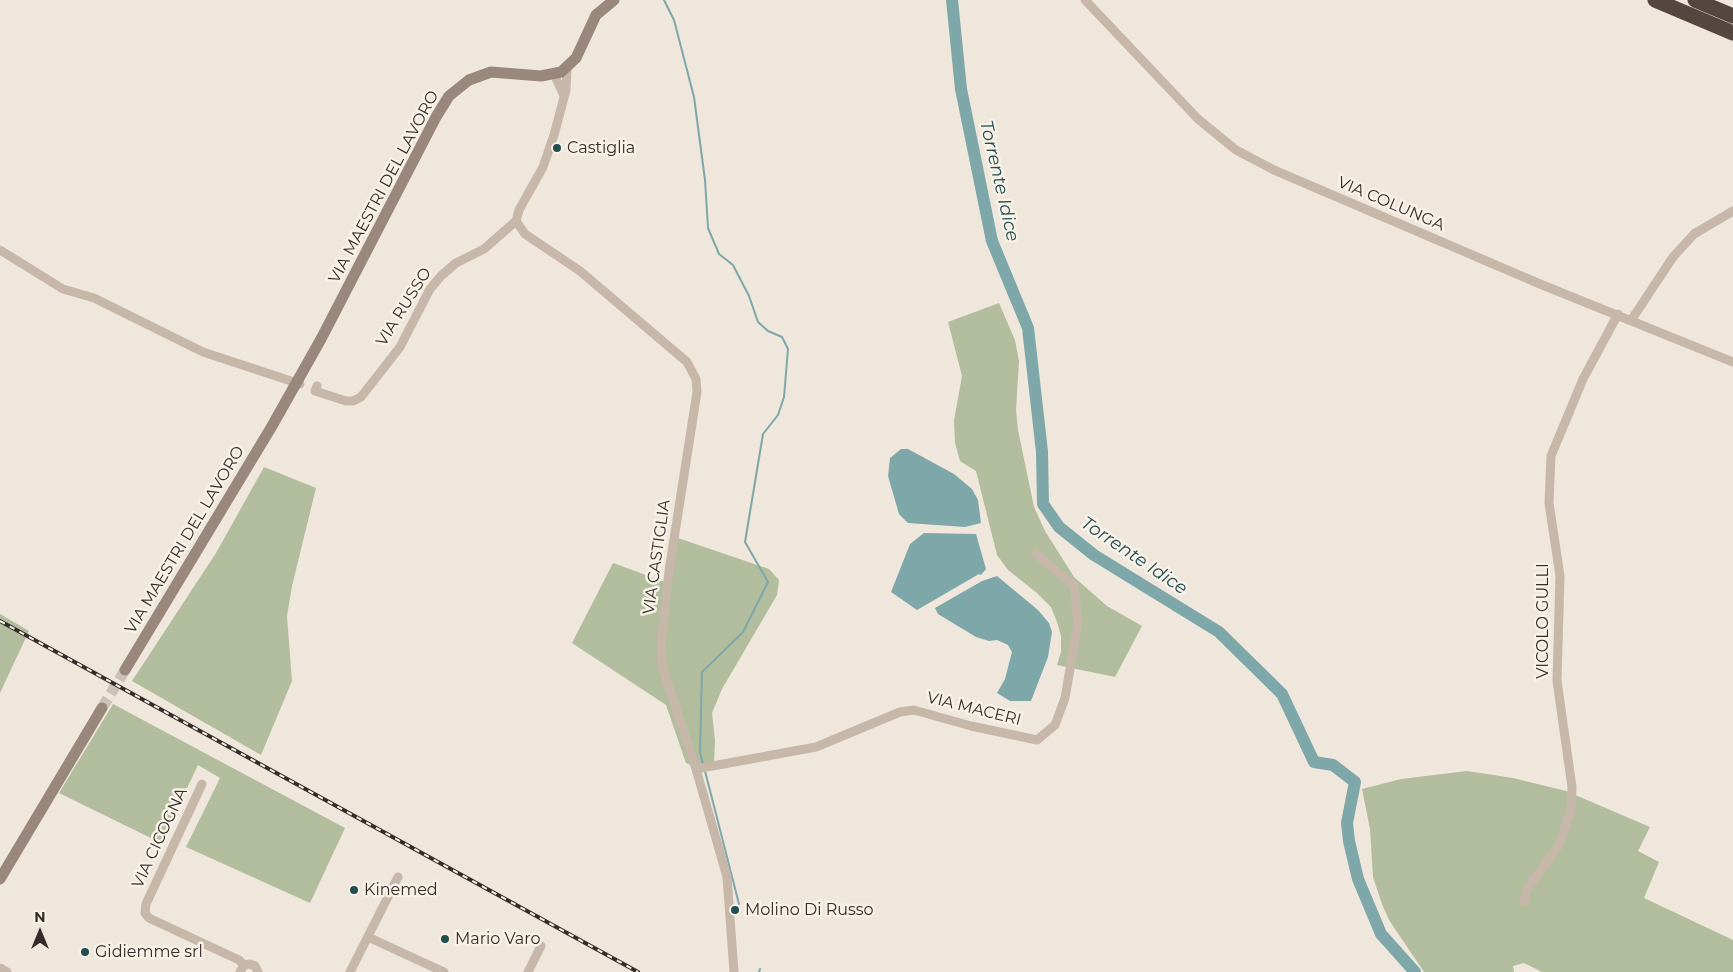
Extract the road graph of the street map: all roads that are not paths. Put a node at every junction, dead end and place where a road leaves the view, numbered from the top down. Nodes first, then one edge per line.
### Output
1 (614, 0) edge
2 (1085, 0) edge
3 (1655, 0) edge
4 (1695, 0) edge
5 (1733, 16) edge
6 (1733, 33) edge
7 (566, 68) junction
8 (554, 74) junction
9 (564, 96) junction
10 (1733, 211) edge
11 (516, 221) junction
12 (0, 250) edge
13 (1618, 314) junction
14 (1632, 319) junction
15 (1733, 362) edge
16 (298, 383) junction
17 (317, 386) dead end
18 (1036, 554) dead end
19 (124, 670) tunnel mouth
20 (102, 708) tunnel mouth
21 (701, 768) junction
22 (202, 784) dead end
23 (398, 877) dead end
24 (0, 880) edge
25 (1524, 900) dead end
26 (368, 937) junction
27 (541, 946) dead end
28 (0, 968) edge
29 (242, 968) edge
30 (7, 972) edge
31 (258, 972) edge
32 (350, 972) edge
33 (444, 972) edge
34 (528, 972) edge
35 (734, 972) edge

1 - 7 street
2 - 13 street, VIA COLUNGA
3 - 6 highway
4 - 5 highway
7 - 8 street
7 - 9 street, VIA RUSSO
8 - 9 street
8 - 16 street, VIA MAESTRI DEL LAVORO
9 - 11 street, VIA RUSSO
10 - 14 street
11 - 17 street, VIA RUSSO
11 - 21 street, VIA CASTIGLIA
12 - 16 street
13 - 14 street, VIA COLUNGA
13 - 25 street, VICOLO GULLI
14 - 15 street, VIA COLUNGA
16 - 19 street, VIA MAESTRI DEL LAVORO
18 - 21 street, VIA MACERI
20 - 24 street
21 - 35 street, VIA CASTIGLIA
22 - 29 street, VIA CICOGNA
23 - 26 street
26 - 32 street
26 - 33 street
27 - 34 street
28 - 30 street
29 - 31 street, VIA CICOGNA

